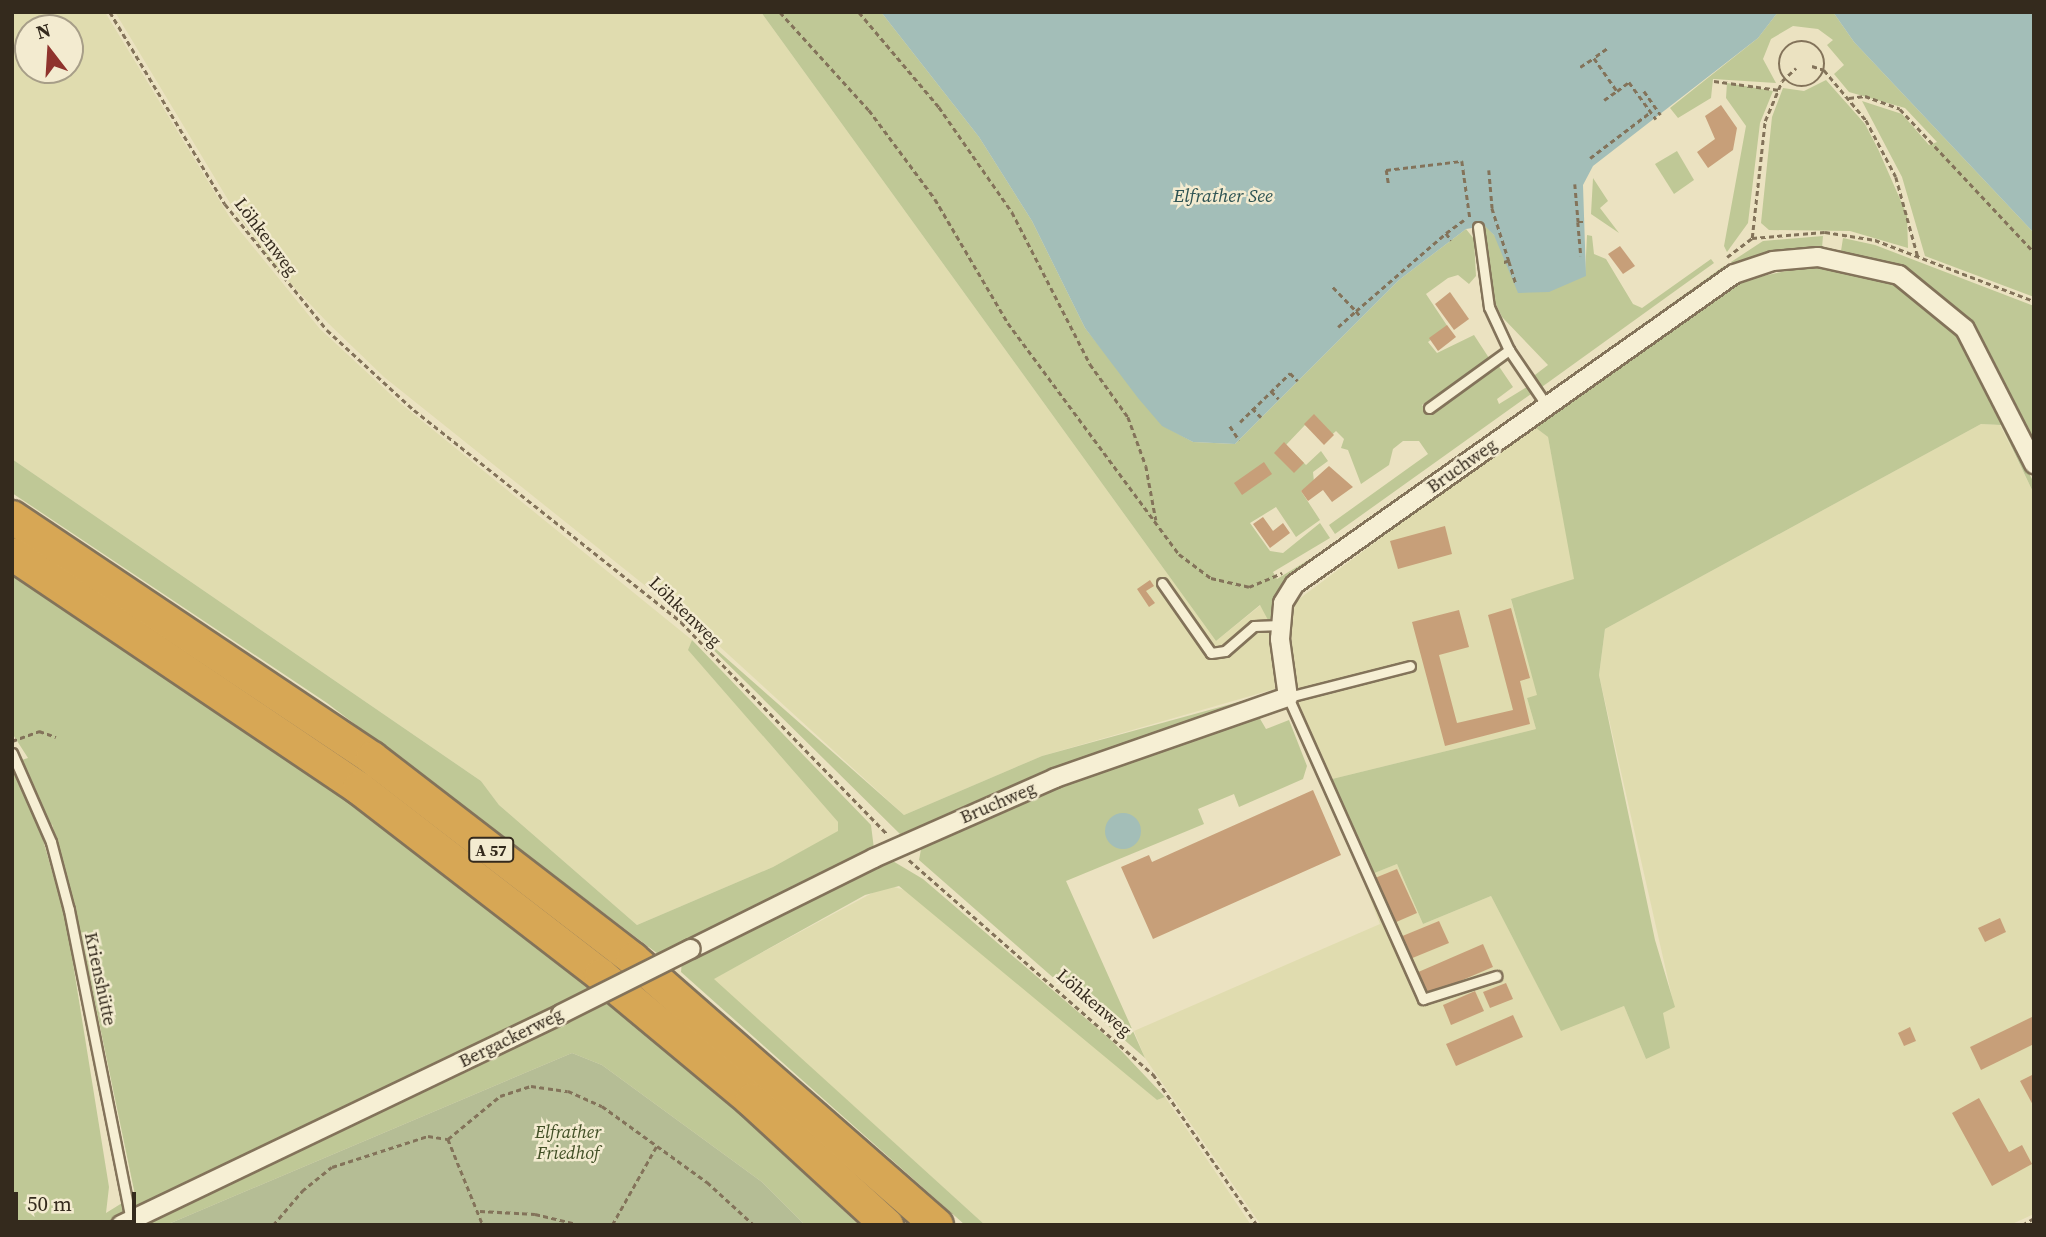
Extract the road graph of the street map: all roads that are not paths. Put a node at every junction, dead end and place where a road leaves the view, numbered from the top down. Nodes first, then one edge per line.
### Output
1 (1474, 227) road end
2 (1509, 350) junction
3 (1547, 406) junction
4 (1429, 408) dead end
5 (2034, 464) edge
6 (12, 517) edge
7 (12, 554) edge
8 (1162, 583) dead end
9 (1282, 625) junction
10 (1410, 666) dead end
11 (1288, 697) junction
12 (12, 753) edge
13 (898, 847) joint
14 (1496, 976) dead end
15 (126, 1222) edge
16 (887, 1225) edge
17 (937, 1225) edge

1 - 2 lane
2 - 3 lane
2 - 4 lane
3 - 5 street, Bruchweg
3 - 9 street, Bruchweg
6 - 17 highway, A 57
7 - 16 highway, A 57
8 - 9 lane
9 - 11 street, Bruchweg
10 - 11 lane
11 - 13 street, Bruchweg
11 - 14 lane
12 - 15 lane, Krienshütte
13 - 15 street, Bergackerweg, bridge

